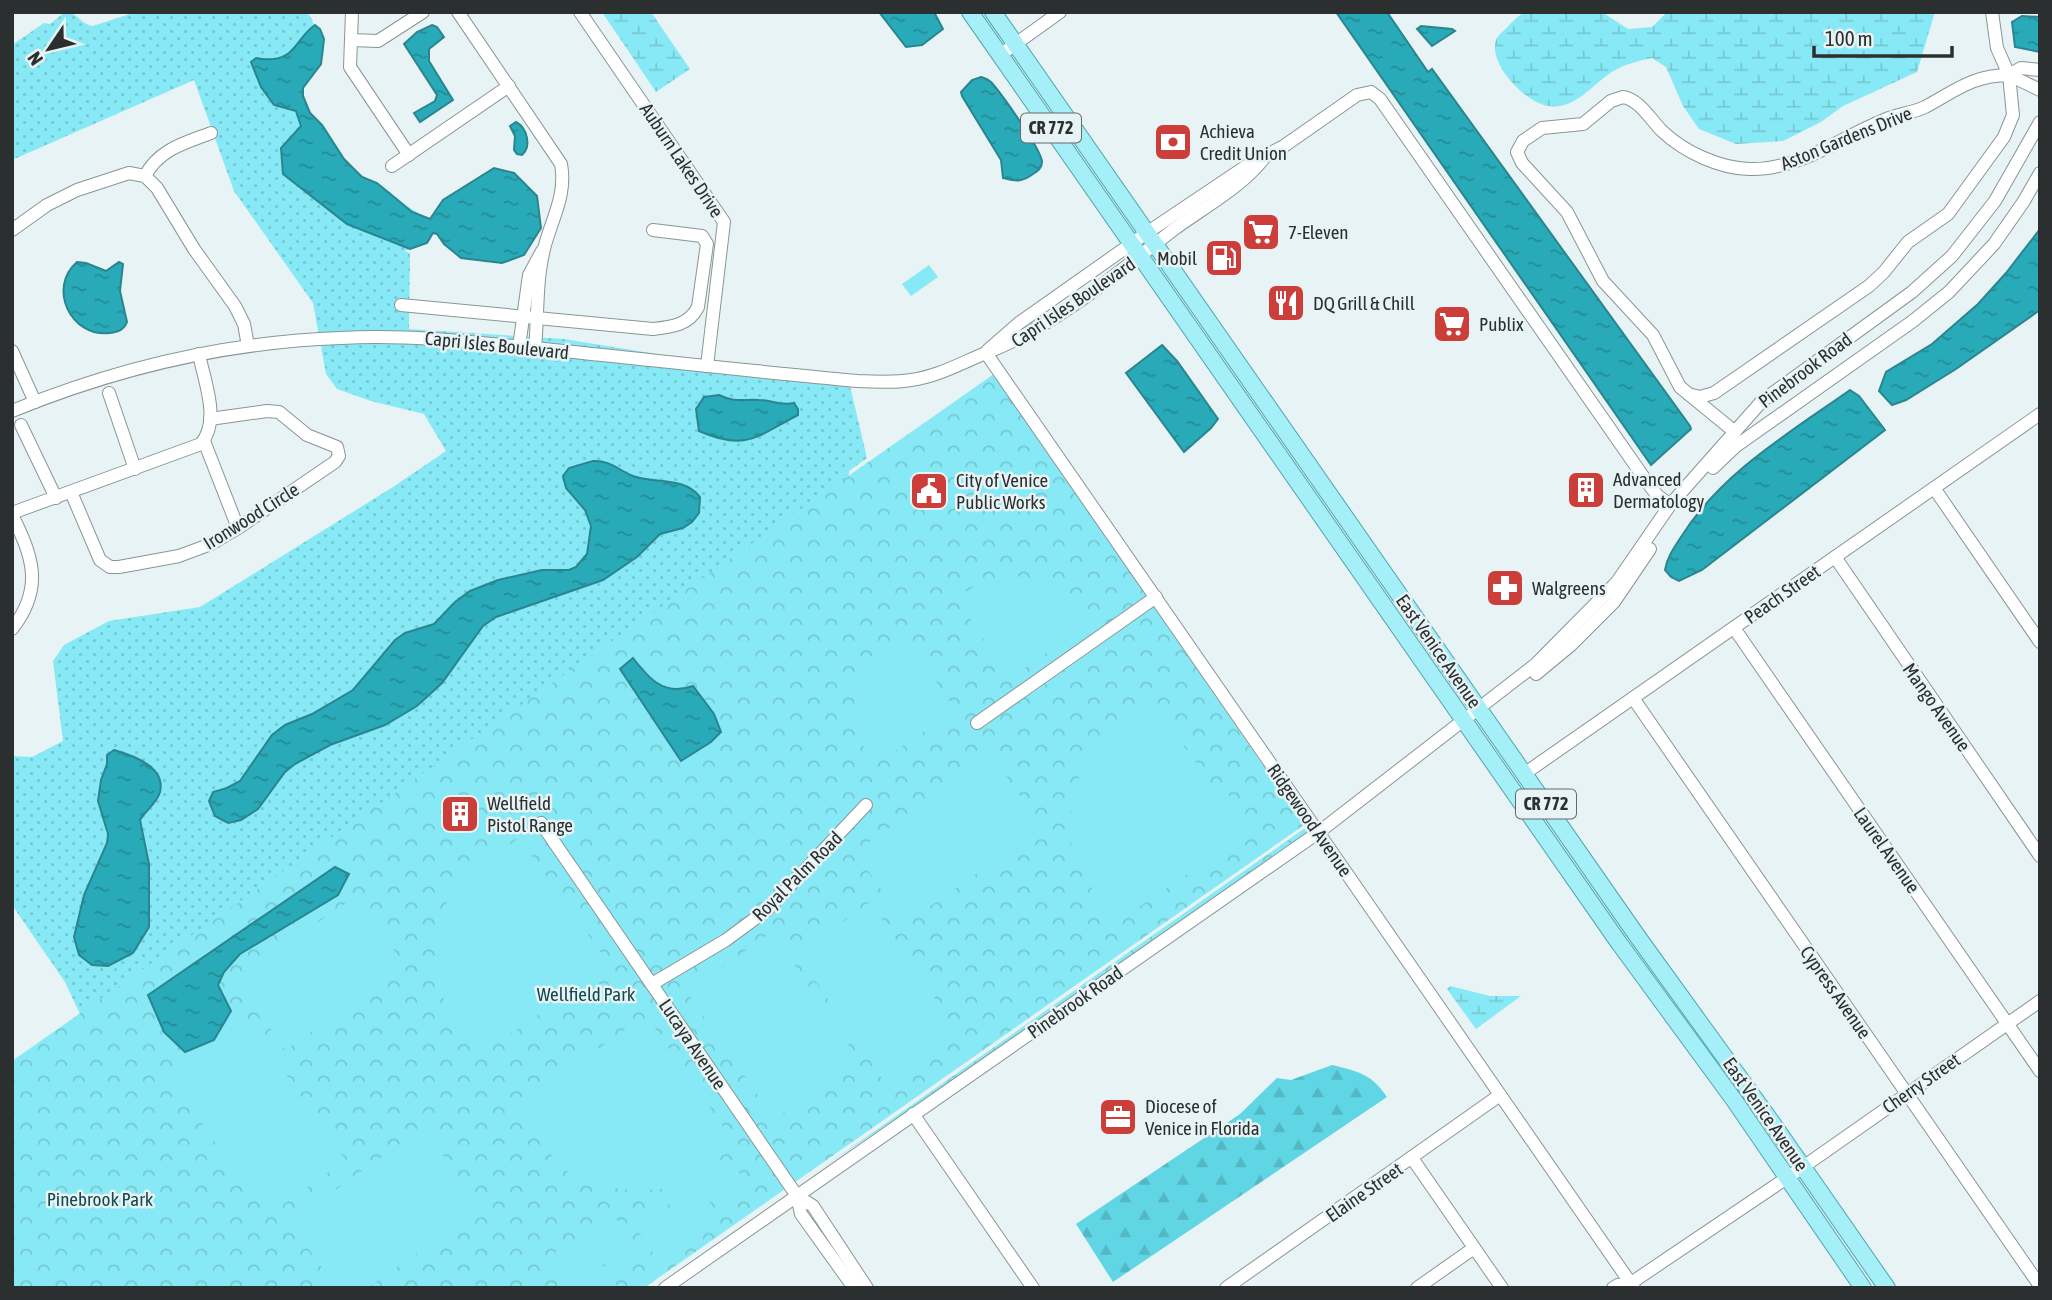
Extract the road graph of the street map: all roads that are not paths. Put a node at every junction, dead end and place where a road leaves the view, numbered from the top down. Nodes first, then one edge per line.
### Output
1 (352, 12) edge
2 (423, 12) edge
3 (458, 12) edge
4 (580, 12) edge
5 (970, 12) edge
6 (993, 12) edge
7 (1060, 12) edge
8 (1992, 12) edge
9 (351, 40) junction
10 (1016, 44) junction
11 (1000, 55) junction
12 (2040, 70) edge
13 (2009, 75) junction
14 (509, 86) junction
15 (2040, 90) edge
16 (2040, 122) edge
17 (211, 132) dead end
18 (409, 155) junction
19 (392, 166) dead end
20 (2040, 173) edge
21 (145, 176) junction
22 (12, 230) edge
23 (653, 230) dead end
24 (1152, 238) junction
25 (544, 248) junction
26 (1137, 250) junction
27 (401, 304) dead end
28 (522, 316) junction
29 (537, 318) junction
30 (248, 346) junction
31 (519, 347) junction
32 (535, 348) junction
33 (12, 351) edge
34 (986, 353) junction
35 (199, 354) junction
36 (707, 366) junction
37 (109, 393) dead end
38 (1714, 393) junction
39 (1688, 394) junction
40 (35, 402) junction
41 (1245, 405) junction
42 (12, 411) edge
43 (1712, 411) junction
44 (210, 418) junction
45 (2038, 419) edge
46 (21, 425) dead end
47 (1735, 432) junction
48 (204, 441) junction
49 (135, 469) junction
50 (1934, 488) junction
51 (1327, 489) junction
52 (1305, 491) junction
53 (71, 492) junction
54 (56, 498) junction
55 (1670, 505) junction
56 (12, 514) edge
57 (238, 528) junction
58 (1371, 552) junction
59 (1835, 558) junction
60 (1156, 597) junction
61 (1734, 628) junction
62 (12, 629) edge
63 (1567, 642) junction
64 (2040, 642) edge
65 (1633, 698) junction
66 (1479, 708) junction
67 (1465, 719) junction
68 (977, 723) dead end
69 (1524, 774) junction
70 (866, 805) dead end
71 (541, 823) dead end
72 (1319, 832) junction
73 (2040, 856) edge
74 (652, 984) junction
75 (2040, 1001) edge
76 (2007, 1024) junction
77 (2040, 1071) edge
78 (1907, 1093) junction
79 (1500, 1095) junction
80 (913, 1114) junction
81 (1412, 1158) junction
82 (1803, 1167) junction
83 (1786, 1177) junction
84 (797, 1196) junction
85 (1474, 1248) junction
86 (1632, 1286) edge
87 (2040, 1286) edge
88 (664, 1288) edge
89 (854, 1288) edge
90 (867, 1288) edge
91 (1033, 1288) edge
92 (1226, 1288) edge
93 (1417, 1288) edge
94 (1502, 1288) edge
95 (1614, 1288) edge
96 (1863, 1288) edge
97 (1887, 1288) edge

1 - 9 street
2 - 9 street
3 - 14 street
4 - 36 street, Auburn Lakes Drive
5 - 11 main road, East Venice Avenue / CR 772
6 - 10 main road, East Venice Avenue / CR 772
7 - 10 street
8 - 13 street
9 - 18 street
10 - 11 street
10 - 24 main road, East Venice Avenue / CR 772
11 - 26 main road, East Venice Avenue / CR 772
12 - 13 street, Aston Gardens Drive
13 - 15 street
13 - 38 street
13 - 39 street, Aston Gardens Drive
14 - 18 street
14 - 25 street
16 - 47 street, Pinebrook Road
17 - 21 street
18 - 19 street
20 - 63 street, Pinebrook Road
21 - 22 street
21 - 30 street
23 - 29 street
24 - 26 street, Capri Isles Boulevard
24 - 51 main road, East Venice Avenue / CR 772
24 - 55 street, Capri Isles Boulevard
25 - 28 street
25 - 29 street
26 - 34 street, Capri Isles Boulevard
26 - 41 main road, East Venice Avenue / CR 772
27 - 28 street
28 - 29 street
28 - 31 street
29 - 32 street
30 - 31 street, Capri Isles Boulevard
30 - 35 street, Capri Isles Boulevard
31 - 32 street, Capri Isles Boulevard
32 - 36 street, Capri Isles Boulevard
33 - 40 street
34 - 36 street, Capri Isles Boulevard
34 - 60 street, Ridgewood Avenue
35 - 40 street, Capri Isles Boulevard
35 - 44 street
37 - 49 street
38 - 39 street
38 - 43 street
39 - 43 street, Aston Gardens Drive
40 - 42 street, Capri Isles Boulevard
41 - 51 main road
41 - 52 main road, East Venice Avenue / CR 772
43 - 47 street, Aston Gardens Drive
44 - 48 street
44 - 57 street, Ironwood Circle
45 - 50 street, Peach Street
46 - 54 street
47 - 55 street, Pinebrook Road
48 - 49 street
48 - 57 street
49 - 53 street
50 - 59 street, Peach Street
50 - 64 street
51 - 58 main road, East Venice Avenue / CR 772
52 - 58 main road
52 - 67 main road, East Venice Avenue / CR 772
53 - 54 street
53 - 57 street, Ironwood Circle
54 - 56 street
55 - 63 street, Pinebrook Road
56 - 62 street
58 - 66 main road, East Venice Avenue / CR 772
59 - 61 street, Peach Street
59 - 73 street, Mango Avenue
60 - 68 street
60 - 72 street, Ridgewood Avenue
61 - 65 street, Peach Street
61 - 76 street, Laurel Avenue
63 - 66 street, Pinebrook Road
65 - 69 street, Peach Street
65 - 78 street, Cypress Avenue
66 - 67 street, Pinebrook Road
66 - 69 main road, East Venice Avenue / CR 772
67 - 72 street, Pinebrook Road
67 - 83 main road, East Venice Avenue / CR 772
69 - 82 main road, East Venice Avenue / CR 772
70 - 74 street, Royal Palm Road
71 - 74 street, Lucaya Avenue
72 - 79 street, Ridgewood Avenue
72 - 80 street, Pinebrook Road
74 - 84 street, Lucaya Avenue
75 - 76 street, Cherry Street
76 - 77 street, Laurel Avenue
76 - 78 street, Cherry Street
78 - 82 street, Cherry Street
78 - 87 street, Cypress Avenue
79 - 81 street, Elaine Street
79 - 86 street, Ridgewood Avenue
80 - 84 street, Pinebrook Road
80 - 91 street
81 - 85 street
81 - 92 street, Elaine Street
82 - 83 street, Cherry Street
82 - 97 main road, East Venice Avenue / CR 772
83 - 86 street, Cherry Street
83 - 96 main road, East Venice Avenue / CR 772
84 - 88 street, Pinebrook Road
84 - 89 street, Lucaya Avenue
84 - 90 street, Lucaya Avenue
85 - 93 street
85 - 94 street
86 - 95 street, Cherry Street

